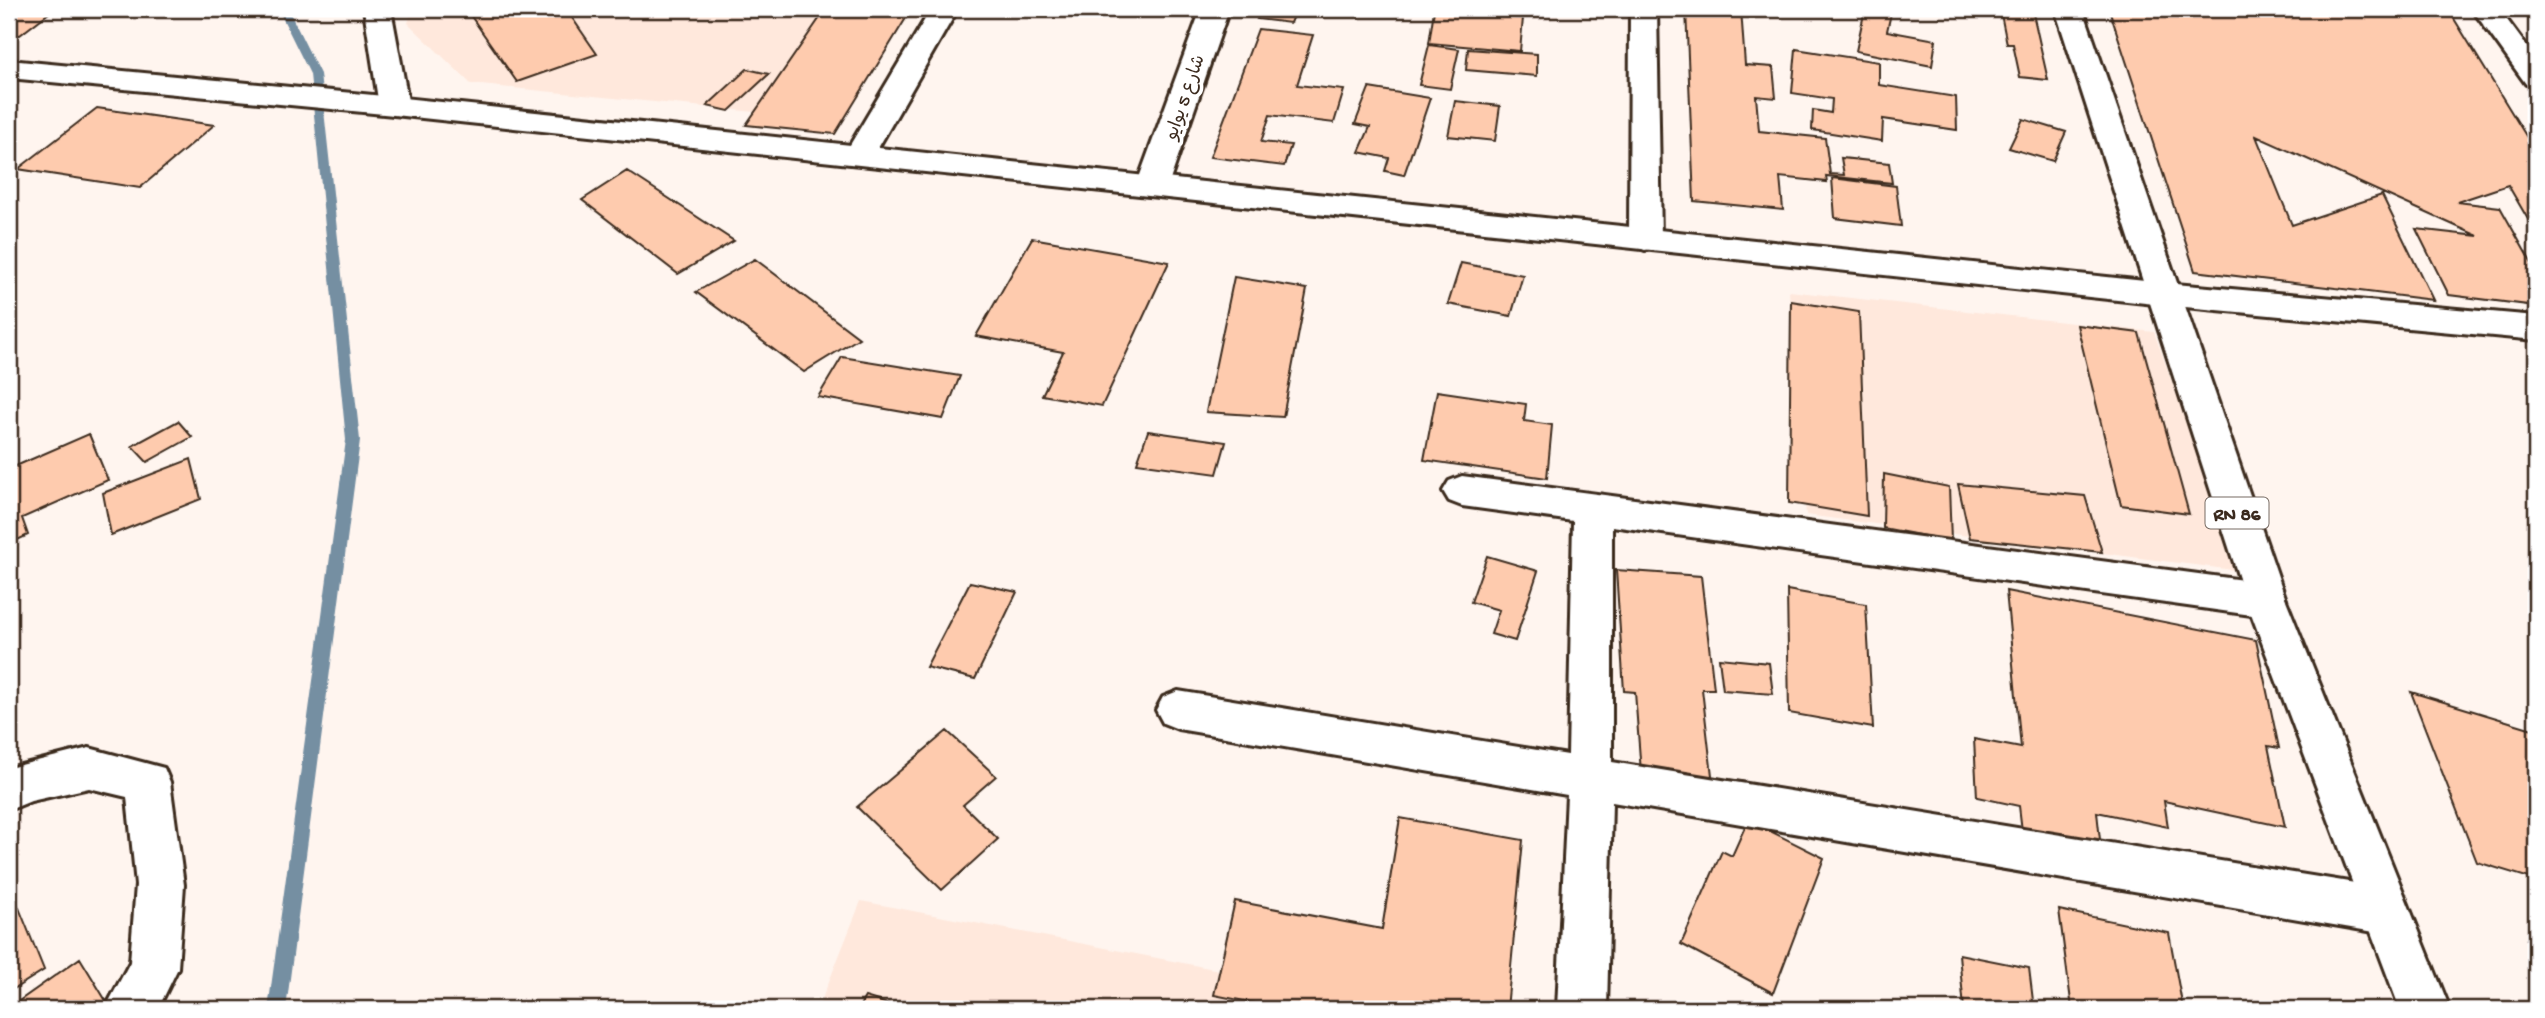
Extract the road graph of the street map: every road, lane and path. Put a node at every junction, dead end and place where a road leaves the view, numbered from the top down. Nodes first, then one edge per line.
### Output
1 (377, 9) edge
2 (944, 9) edge
3 (1215, 9) edge
4 (1643, 9) edge
5 (2069, 9) edge
6 (2485, 9) edge
7 (9, 69) edge
8 (2536, 78) edge
9 (394, 106) junction
10 (859, 155) junction
11 (1152, 186) junction
12 (1645, 239) junction
13 (2164, 293) junction
14 (2536, 328) edge
15 (1462, 491) dead end
16 (1593, 509) junction
17 (2266, 600) junction
18 (1178, 710) dead end
19 (1590, 779) junction
20 (9, 790) edge
21 (2386, 911) junction
22 (130, 1009) edge
23 (1582, 1009) edge
24 (2425, 1009) edge

1 - 9 street
2 - 10 street
3 - 11 street, شارع 5 يوايو
4 - 12 street
5 - 13 street, RN 86
6 - 8 street
7 - 9 street
9 - 10 street
10 - 11 street
11 - 12 street
12 - 13 street
13 - 14 street
13 - 17 street, RN 86
15 - 16 street
16 - 17 street
16 - 19 street
17 - 21 street, RN 86
18 - 19 street
19 - 21 street
19 - 23 street
20 - 22 street
21 - 24 street, RN 86

